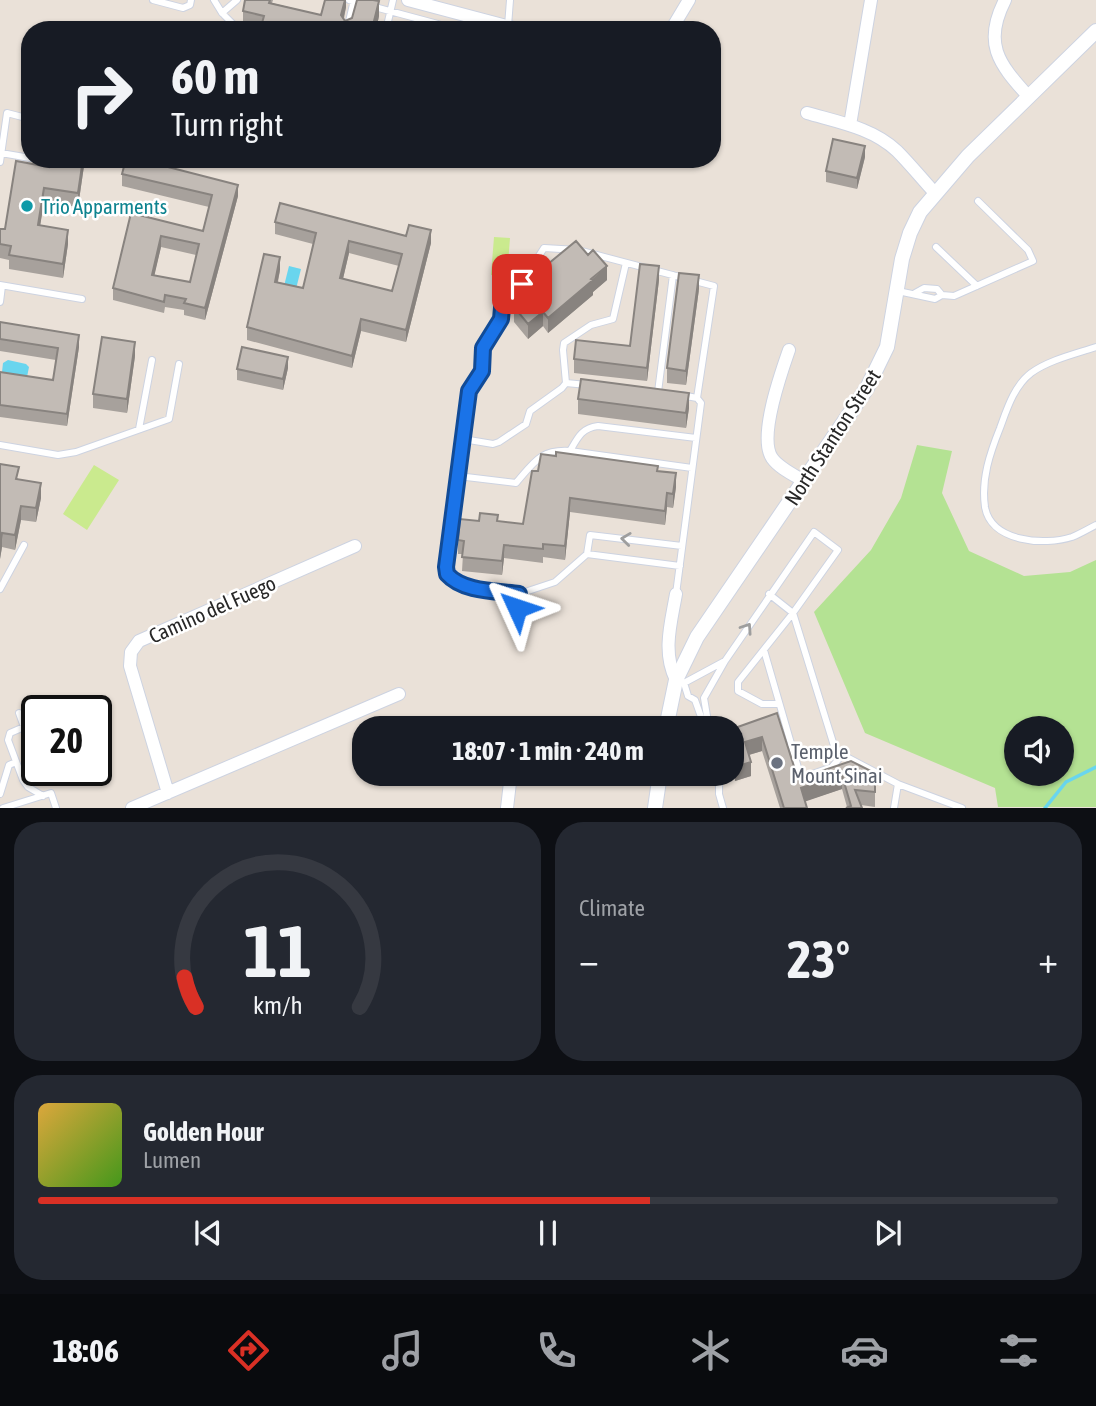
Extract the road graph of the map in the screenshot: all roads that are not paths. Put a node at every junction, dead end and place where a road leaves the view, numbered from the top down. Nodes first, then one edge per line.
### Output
1 (153, 0) edge
2 (191, 0) edge
3 (214, 0) edge
4 (237, 0) edge
5 (352, 0) edge
6 (393, 0) edge
7 (408, 0) edge
8 (510, 0) edge
9 (689, 0) edge
10 (871, 0) edge
11 (1005, 0) edge
12 (391, 11) junction
13 (451, 12) junction
14 (222, 13) junction
15 (230, 21) edge
16 (348, 21) edge
17 (388, 21) edge
18 (424, 21) edge
19 (449, 21) edge
20 (483, 21) edge
21 (508, 21) edge
22 (676, 21) edge
23 (1096, 31) edge
24 (1028, 96) junction
25 (807, 113) dead end
26 (21, 117) edge
27 (850, 125) junction
28 (1, 153) edge
29 (21, 156) edge
30 (0, 162) edge
31 (934, 192) junction
32 (978, 201) dead end
33 (936, 247) dead end
34 (626, 263) junction
35 (673, 275) junction
36 (1, 285) edge
37 (977, 286) junction
38 (898, 291) junction
39 (82, 299) dead end
40 (0, 302) edge
41 (1096, 347) edge
42 (789, 350) dead end
43 (152, 360) dead end
44 (179, 364) dead end
45 (566, 383) junction
46 (594, 386) edge
47 (657, 392) junction
48 (648, 394) edge
49 (697, 398) junction
50 (139, 429) junction
51 (696, 438) junction
52 (463, 439) junction
53 (0, 445) edge
54 (570, 451) junction
55 (692, 468) junction
56 (458, 476) junction
57 (804, 481) junction
58 (1096, 525) edge
59 (24, 545) dead end
60 (355, 546) dead end
61 (682, 546) junction
62 (587, 554) junction
63 (680, 566) junction
64 (0, 589) edge
65 (519, 594) junction
66 (676, 594) joint
67 (769, 594) junction
68 (793, 613) junction
69 (522, 617) dead end
70 (764, 650) junction
71 (725, 661) junction
72 (680, 681) junction
73 (399, 694) dead end
74 (778, 705) junction
75 (19, 713) dead end
76 (670, 716) edge
77 (702, 716) edge
78 (706, 716) edge
79 (842, 755) junction
80 (16, 762) junction
81 (898, 784) junction
82 (510, 786) edge
83 (658, 786) edge
84 (719, 786) edge
85 (168, 793) junction
86 (0, 794) edge
87 (43, 796) junction
88 (3, 807) edge
89 (56, 807) edge
90 (132, 807) edge
91 (507, 807) edge
92 (655, 807) edge
93 (723, 807) edge
94 (894, 807) edge
95 (962, 807) edge

1 - 2 lane
3 - 14 lane
4 - 14 lane
5 - 12 lane
5 - 16 lane
6 - 12 lane
7 - 13 street
8 - 21 lane
9 - 22 street
10 - 27 street
11 - 24 street
12 - 17 lane
12 - 18 lane
13 - 19 lane
13 - 20 street
14 - 15 lane
23 - 24 street, North Stanton Street
24 - 31 street, North Stanton Street
25 - 27 street
26 - 28 lane
27 - 31 street
28 - 29 lane
28 - 30 lane
31 - 38 street, North Stanton Street
32 - 37 lane
33 - 37 lane
34 - 35 lane
34 - 45 lane
34 - 52 lane
35 - 47 lane
35 - 49 lane
36 - 39 lane
36 - 40 lane
37 - 38 lane
38 - 57 street, North Stanton Street
41 - 58 lane
42 - 57 street
43 - 50 lane
44 - 50 lane
45 - 46 lane
45 - 52 lane
47 - 48 lane
47 - 49 lane
49 - 51 lane
50 - 53 lane
51 - 54 lane
51 - 55 lane
52 - 56 lane
54 - 55 lane
54 - 56 lane
55 - 61 lane
56 - 65 lane
57 - 72 street, North Stanton Street
59 - 64 lane
60 - 85 street, Camino del Fuego
61 -> 62 lane
61 - 63 lane
62 - 63 lane
62 - 65 lane
63 - 66 lane
65 - 69 lane
66 - 72 street, North Stanton Street
67 - 68 lane
67 - 68 lane
71 -> 67 lane
68 - 70 lane
68 - 79 lane
70 - 74 lane
70 - 74 lane
71 - 72 lane
71 - 78 lane
72 - 76 street, North Stanton Street
72 - 77 lane
73 - 85 street
74 - 79 lane
75 - 80 lane
79 - 81 lane
80 - 86 lane
80 - 87 lane
81 - 94 lane
81 - 95 lane
82 - 91 street
83 - 92 street
84 - 93 lane
85 - 90 street
87 - 88 lane
87 - 89 lane

